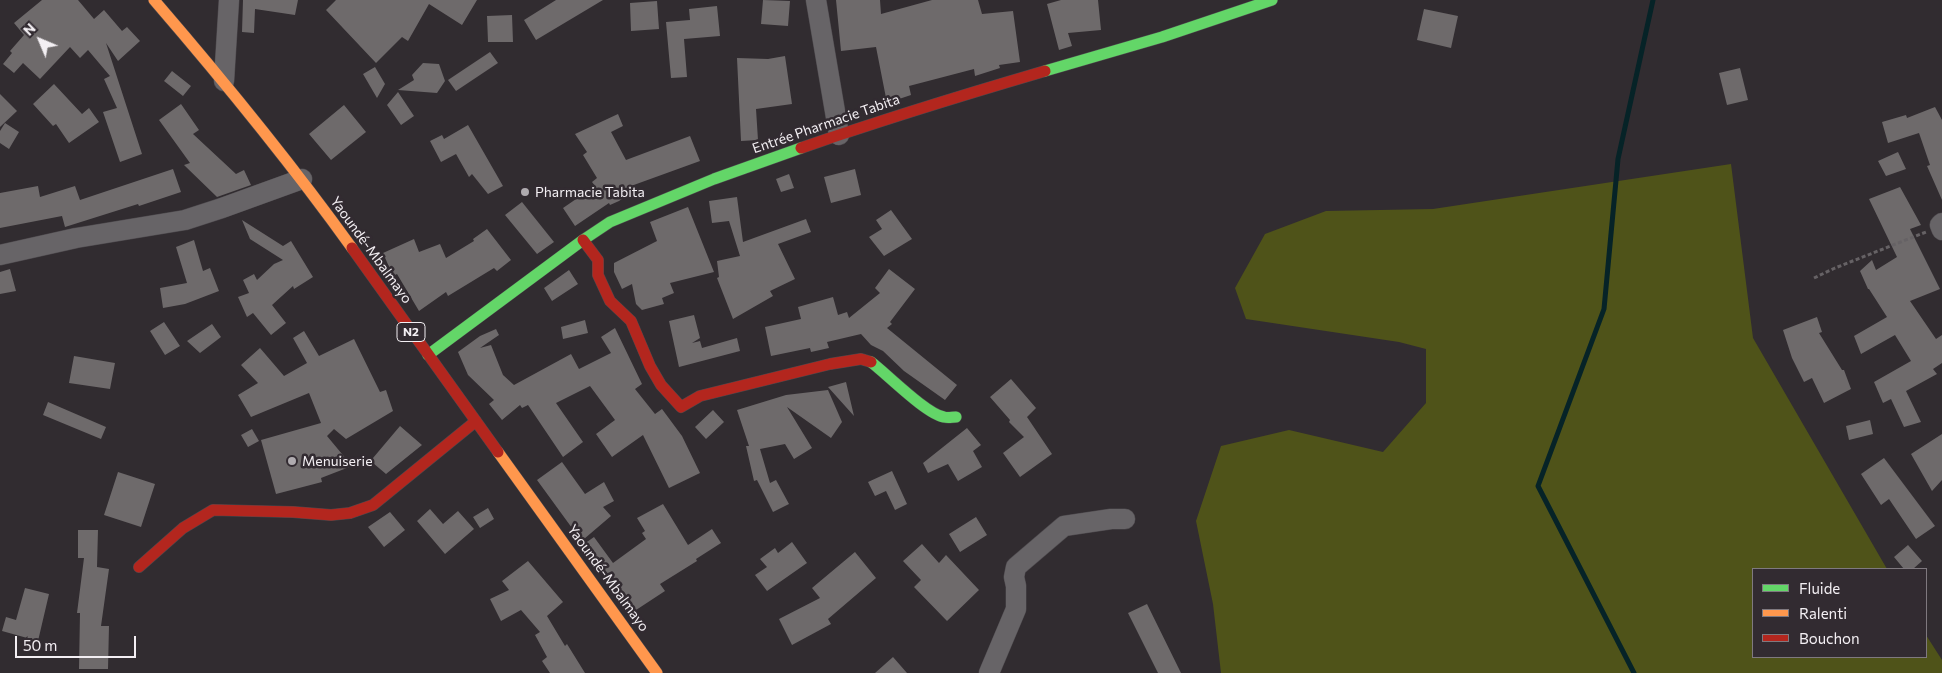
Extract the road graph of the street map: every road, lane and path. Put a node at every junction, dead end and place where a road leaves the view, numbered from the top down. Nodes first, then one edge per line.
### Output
1 (154, 0) edge
2 (230, 0) edge
3 (816, 0) edge
4 (1272, 0) edge
5 (224, 81) junction
6 (838, 135) junction
7 (302, 180) junction
8 (1941, 226) edge
9 (583, 240) junction
10 (0, 256) edge
11 (1814, 278) dead end
12 (428, 355) junction
13 (956, 417) dead end
14 (476, 421) junction
15 (1125, 519) dead end
16 (139, 567) dead end
17 (657, 673) edge
18 (990, 673) edge

1 - 5 main road, Yaoundé-Mbalmayo / N2
2 - 5 street
3 - 6 street
4 - 6 main road, Entrée Pharmacie Tabita
5 - 7 main road, Yaoundé-Mbalmayo / N2
6 - 9 main road, Entrée Pharmacie Tabita
7 - 10 street
7 - 12 main road, Yaoundé-Mbalmayo / N2
8 - 11 path
9 - 12 main road, Entrée Pharmacie Tabita
9 - 13 main road
12 - 14 main road, Yaoundé-Mbalmayo / N2
14 - 16 main road
14 - 17 main road, Yaoundé-Mbalmayo / N2
15 - 18 street

